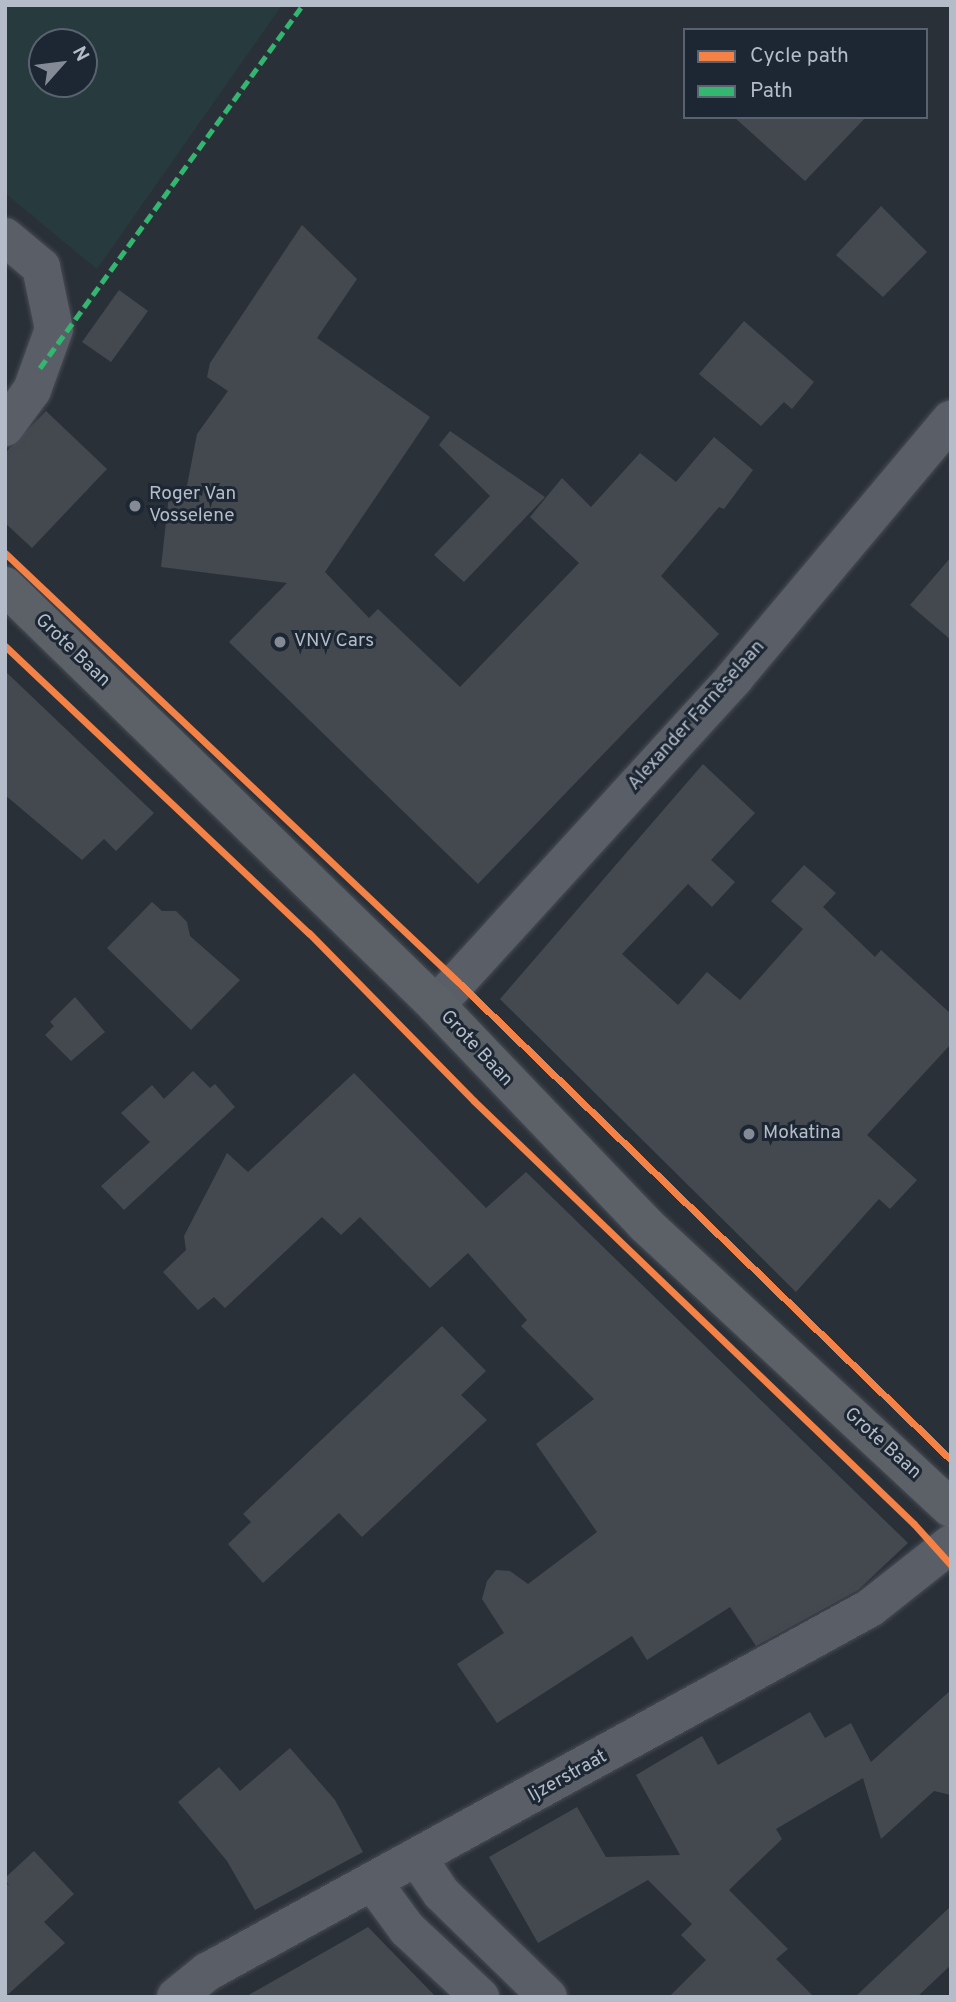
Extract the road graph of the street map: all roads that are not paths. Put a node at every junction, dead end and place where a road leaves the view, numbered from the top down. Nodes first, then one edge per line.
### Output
1 (5, 237) edge
2 (951, 420) edge
3 (5, 426) edge
4 (5, 586) edge
5 (436, 1005) junction
6 (951, 1507) edge
7 (951, 1544) edge
8 (418, 1859) junction
9 (374, 1884) junction
10 (176, 1997) edge
11 (481, 1997) edge
12 (548, 1997) edge

1 - 3 street
2 - 5 street, Alexander Farnèselaan
4 - 5 main road, Grote Baan
5 - 6 main road, Grote Baan
7 - 8 street, Ijzerstraat
8 - 9 street, Ijzerstraat
8 - 12 street
9 - 10 street, Ijzerstraat
9 - 11 street

